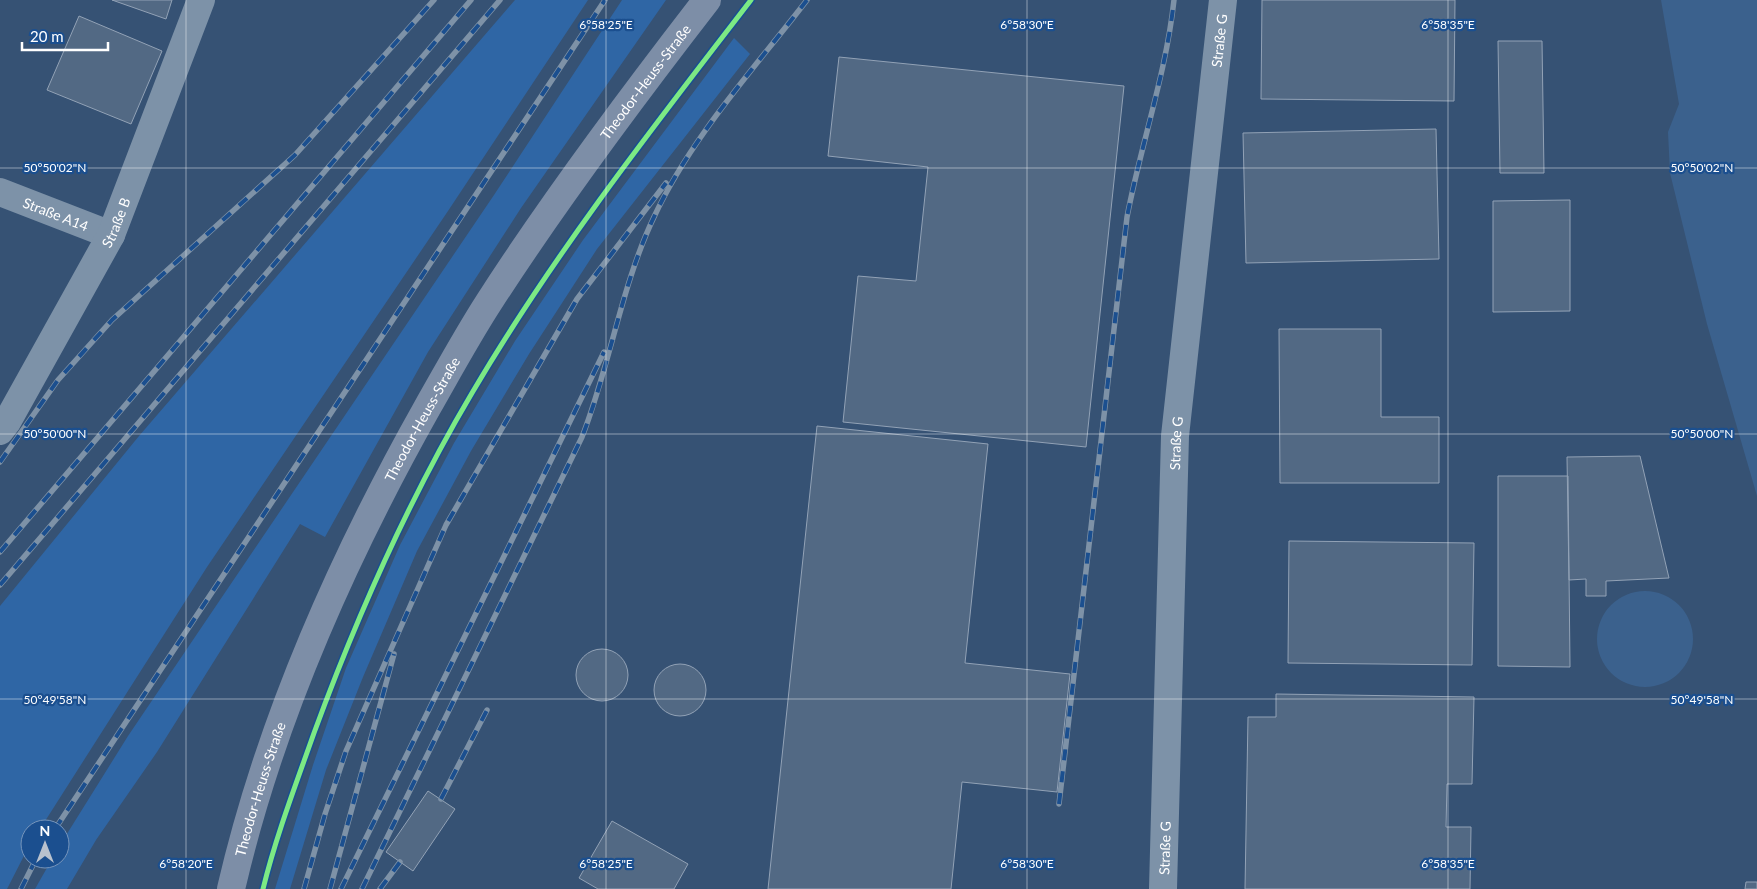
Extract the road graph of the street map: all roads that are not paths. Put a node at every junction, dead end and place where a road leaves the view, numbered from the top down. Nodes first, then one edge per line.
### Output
1 (201, 0) edge
2 (707, 0) edge
3 (1223, 0) edge
4 (0, 192) edge
5 (111, 235) junction
6 (0, 431) edge
7 (231, 889) edge
8 (1163, 889) edge

1 - 5 lane, Straße B
2 - 7 main road, Theodor-Heuss-Straße
3 - 8 lane, Straße G
4 - 5 lane, Straße A14
5 - 6 lane, Straße B

